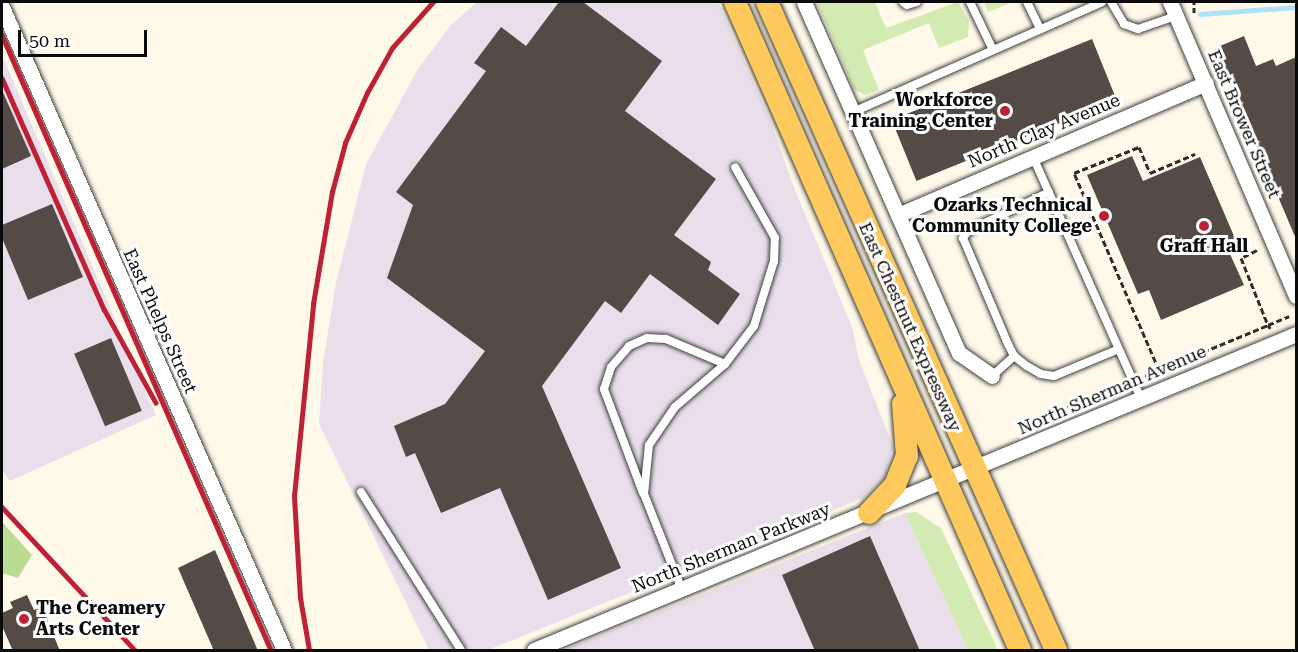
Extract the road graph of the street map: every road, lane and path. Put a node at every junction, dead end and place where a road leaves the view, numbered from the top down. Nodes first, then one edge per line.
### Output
1 (735, 2) edge
2 (768, 2) edge
3 (804, 2) edge
4 (903, 2) edge
5 (917, 2) edge
6 (970, 2) edge
7 (1027, 2) edge
8 (1102, 2) edge
9 (1111, 2) edge
10 (1081, 6) edge
11 (2, 7) edge
12 (1173, 9) edge
13 (1040, 29) junction
14 (993, 50) junction
15 (1206, 83) junction
16 (853, 112) junction
17 (1195, 154) dead end
18 (1034, 157) junction
19 (735, 167) dead end
20 (1049, 192) junction
21 (898, 215) junction
22 (1257, 250) dead end
23 (1296, 296) edge
24 (1289, 316) dead end
25 (1268, 325) junction
26 (1296, 334) edge
27 (1119, 349) junction
28 (1014, 356) junction
29 (725, 364) junction
30 (1159, 370) junction
31 (992, 376) joint
32 (1133, 381) junction
33 (902, 388) junction
34 (1142, 400) junction
35 (1042, 417) dead end
36 (972, 470) junction
37 (943, 482) junction
38 (361, 492) dead end
39 (644, 494) junction
40 (869, 513) junction
41 (682, 590) junction
42 (284, 651) edge
43 (461, 651) edge
44 (534, 651) edge
45 (1020, 651) edge
46 (1056, 651) edge

1 - 33 main road, East Chestnut Expressway
2 - 36 main road, East Chestnut Expressway
3 - 16 street
4 - 5 lane
6 - 14 lane
7 - 13 lane
8 - 10 lane
9 - 12 lane
10 - 13 lane
11 - 42 street, East Phelps Street
12 - 15 street, East Brower Street
13 - 14 lane
14 - 16 lane
15 - 18 street, North Clay Avenue
15 - 23 street, East Brower Street
16 - 21 street
17 - 30 path
18 - 20 lane
18 - 21 street, North Clay Avenue
19 - 29 lane
20 - 27 lane
20 - 28 lane
21 - 31 street
22 - 25 path
24 - 25 path
25 - 30 path
26 - 34 street, North Sherman Avenue
27 - 28 lane
27 - 32 lane
28 - 31 lane
29 - 39 lane
29 - 39 lane
30 - 32 path
32 - 34 lane
32 - 35 path
33 - 37 main road, East Chestnut Expressway
33 - 40 main road
34 - 36 street, North Sherman Avenue
36 - 37 street, North Sherman Avenue
36 - 46 main road, East Chestnut Expressway
37 - 40 street, North Sherman Parkway
37 - 45 main road, East Chestnut Expressway
38 - 43 lane
39 - 41 lane
40 - 41 street, North Sherman Parkway
41 - 44 street, North Sherman Parkway

